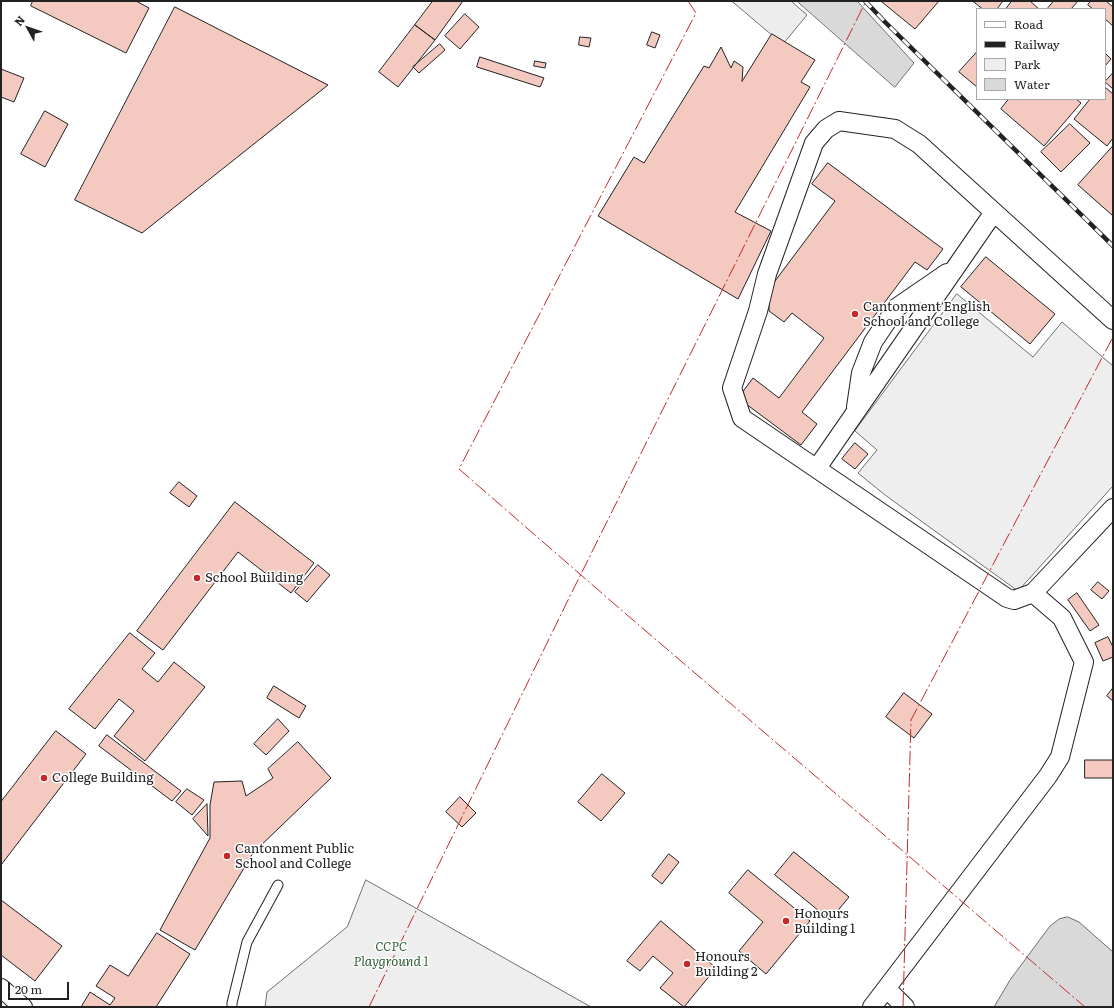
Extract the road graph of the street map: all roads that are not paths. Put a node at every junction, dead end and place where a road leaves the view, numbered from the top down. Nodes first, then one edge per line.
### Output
1 (994, 212) junction
2 (957, 266) junction
3 (1113, 320) edge
4 (856, 412) junction
5 (817, 468) junction
6 (1113, 508) edge
7 (1033, 593) junction
8 (278, 885) dead end
9 (1, 988) edge
10 (886, 989) junction
11 (23, 1007) edge
12 (232, 1007) edge
13 (872, 1007) edge
14 (905, 1007) edge

1 - 2 street
1 - 3 street
1 - 5 street
2 - 4 street
2 - 4 street
4 - 5 street
5 - 7 street
6 - 7 street
7 - 10 street
8 - 12 lane
9 - 11 street
10 - 13 street
10 - 14 street

